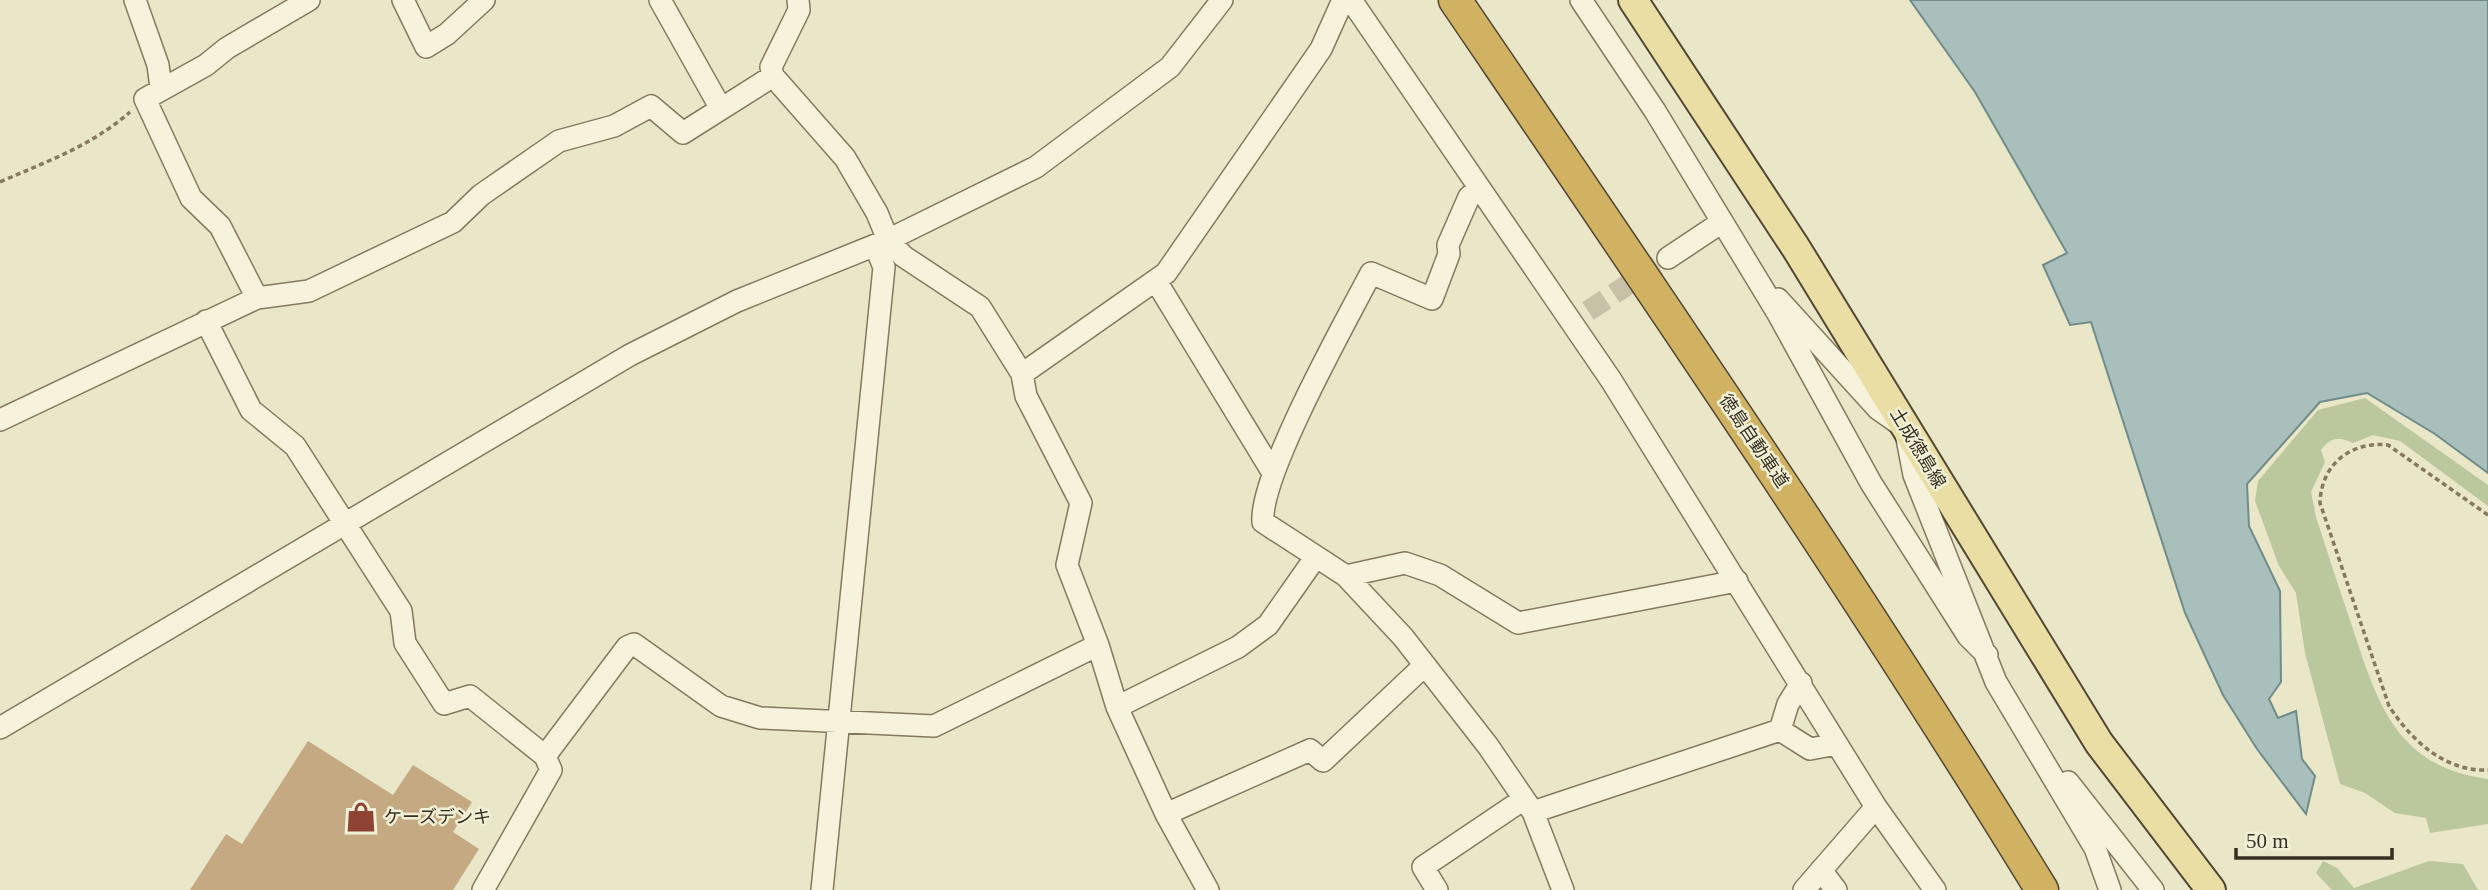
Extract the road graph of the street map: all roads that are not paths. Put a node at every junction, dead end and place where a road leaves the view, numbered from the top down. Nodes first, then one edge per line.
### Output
1 (135, 0) edge
2 (309, 0) edge
3 (402, 0) edge
4 (484, 0) edge
5 (660, 0) edge
6 (798, 0) edge
7 (1222, 0) edge
8 (1343, 0) edge
9 (1351, 0) edge
10 (1455, 0) edge
11 (1581, 0) edge
12 (1633, 0) edge
13 (773, 76) junction
14 (153, 94) junction
15 (720, 107) junction
16 (1478, 189) junction
17 (1722, 222) junction
18 (882, 243) junction
19 (1668, 258) tunnel mouth
20 (1156, 281) junction
21 (1761, 286) junction
22 (257, 298) junction
23 (206, 321) junction
24 (1022, 374) junction
25 (0, 420) edge
26 (1905, 428) junction
27 (1273, 473) junction
28 (344, 522) junction
29 (1315, 558) junction
30 (1346, 576) junction
31 (1737, 581) junction
32 (1098, 645) junction
33 (1987, 655) junction
34 (1425, 665) junction
35 (1801, 683) junction
36 (1117, 707) junction
37 (840, 722) junction
38 (0, 728) edge
39 (1780, 730) junction
40 (1837, 744) junction
41 (2039, 753) junction
42 (545, 756) junction
43 (1529, 806) junction
44 (1876, 807) junction
45 (1166, 814) junction
46 (1821, 870) junction
47 (484, 890) edge
48 (822, 890) edge
49 (1208, 890) edge
50 (1437, 890) edge
51 (1563, 890) edge
52 (1804, 890) edge
53 (1836, 890) edge
54 (1935, 890) edge
55 (2042, 890) edge
56 (2110, 890) edge
57 (2153, 890) edge
58 (2211, 890) edge

1 - 14 street
2 - 14 street
3 - 4 street
5 - 15 street
6 - 13 street
7 - 18 street
8 - 20 street
9 - 16 street
10 - 55 highway, 徳島自動車道
11 - 17 street
12 - 26 main road, 土成徳島線
13 - 15 street
13 - 18 street
14 - 22 street
15 - 22 street
16 - 27 street
16 - 31 street
17 - 19 street
17 - 21 street
18 - 24 street
18 - 28 street
18 - 37 street
20 - 24 street
20 - 27 street
21 - 26 street
21 - 33 street
22 - 23 street
23 - 25 street
23 - 28 street
24 - 32 street
26 - 33 street
26 - 58 main road, 土成徳島線
27 - 29 street
28 - 38 street
28 - 42 street
29 - 30 street
29 - 36 street
30 - 31 street
30 - 34 street
31 - 35 street
32 - 36 street
32 - 37 street
33 - 41 street
34 - 43 street
34 - 45 street
35 - 39 street
35 - 40 street
36 - 45 street
37 - 42 street
37 - 48 street
39 - 40 street
39 - 43 street
40 - 44 street
41 - 56 street
41 - 57 street
42 - 47 street
43 - 50 street
43 - 51 street
44 - 46 street
44 - 54 street
45 - 49 street
46 - 52 street
46 - 53 street

